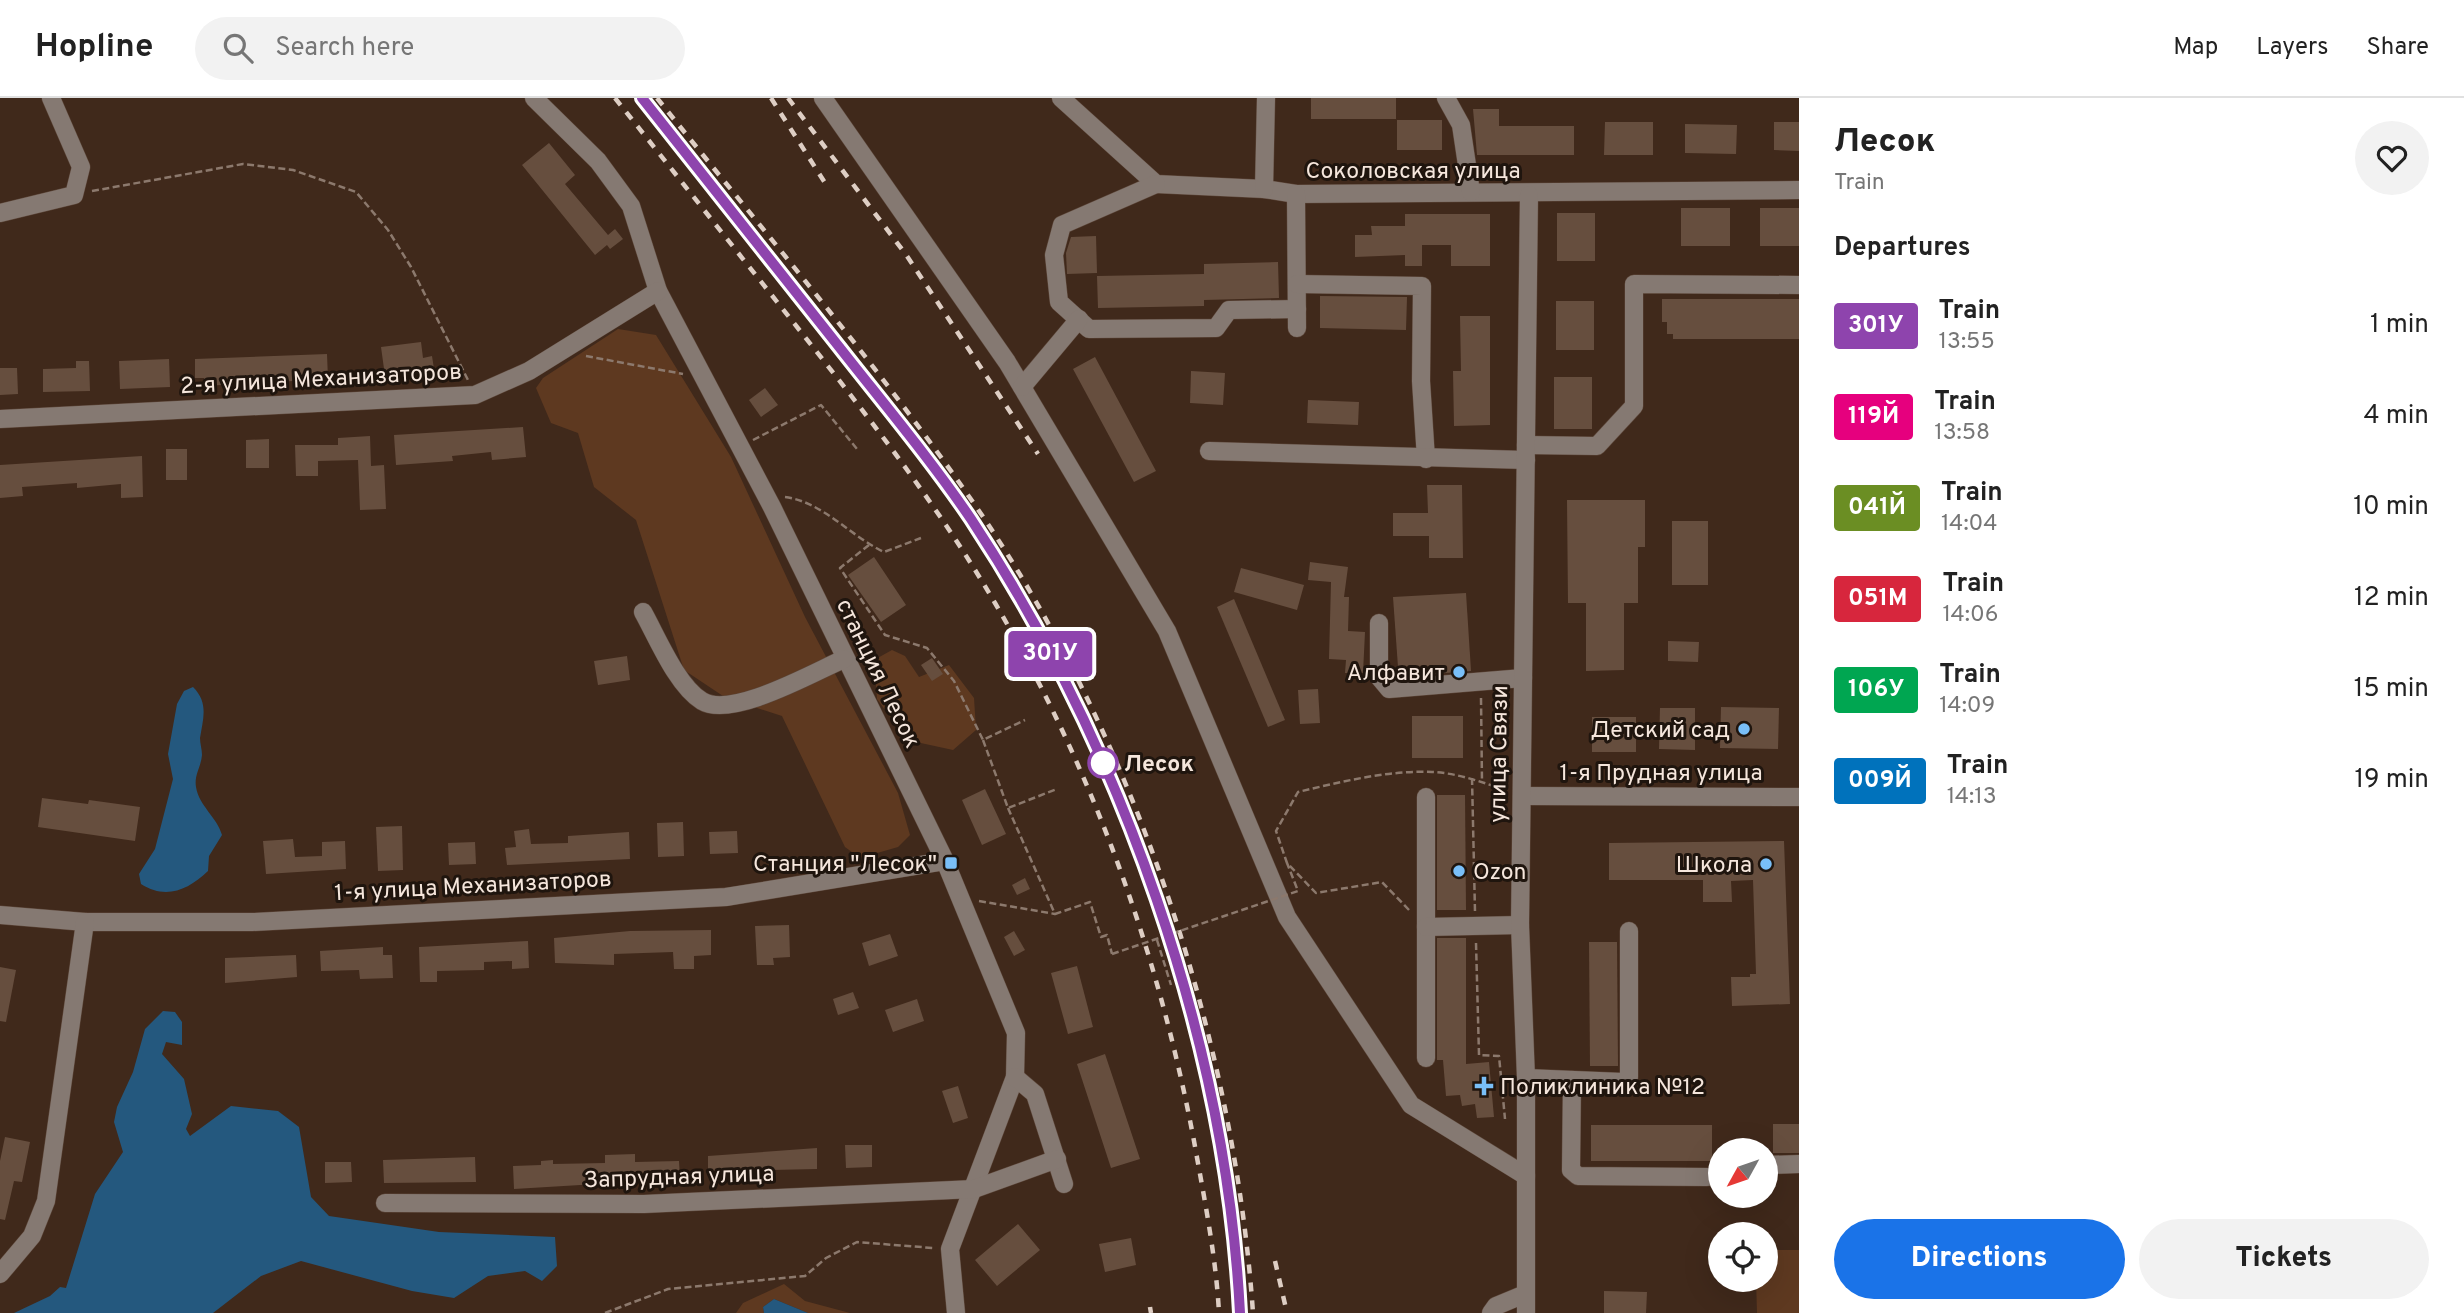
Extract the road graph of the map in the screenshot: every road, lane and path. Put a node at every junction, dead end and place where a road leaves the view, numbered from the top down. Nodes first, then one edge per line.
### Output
1 (51, 98) edge
2 (534, 98) edge
3 (823, 98) edge
4 (1061, 98) edge
5 (1266, 98) edge
6 (1446, 98) edge
7 (1156, 184) junction
8 (1264, 189) junction
9 (1799, 190) edge
10 (1471, 192) junction
11 (1296, 194) junction
12 (75, 195) junction
13 (1529, 195) junction
14 (0, 213) edge
15 (1297, 284) junction
16 (1799, 285) edge
17 (658, 291) junction
18 (1297, 309) junction
19 (1079, 319) junction
20 (1297, 328) dead end
21 (586, 356) dead end
22 (704, 377) junction
23 (1021, 387) junction
24 (475, 395) junction
25 (0, 419) edge
26 (740, 446) junction
27 (857, 449) dead end
28 (1209, 451) dead end
29 (1526, 453) junction
30 (1426, 459) junction
31 (765, 494) junction
32 (921, 538) dead end
33 (869, 545) junction
34 (643, 612) dead end
35 (1378, 623) dead end
36 (844, 659) junction
37 (1523, 678) junction
38 (1481, 681) junction
39 (1025, 720) dead end
40 (983, 740) junction
41 (1472, 778) junction
42 (1482, 782) junction
43 (1057, 789) dead end
44 (1522, 796) junction
45 (1426, 797) dead end
46 (1799, 797) edge
47 (1008, 808) junction
48 (945, 861) junction
49 (1287, 863) junction
50 (961, 897) junction
51 (1055, 914) junction
52 (0, 915) edge
53 (85, 922) junction
54 (1520, 925) junction
55 (1426, 927) junction
56 (1476, 927) junction
57 (1629, 931) dead end
58 (1157, 940) junction
59 (1171, 985) dead end
60 (1426, 1058) dead end
61 (1015, 1077) junction
62 (1526, 1078) junction
63 (1572, 1080) junction
64 (1505, 1119) dead end
65 (1056, 1159) junction
66 (1799, 1164) edge
67 (1778, 1165) edge
68 (1526, 1176) junction
69 (1707, 1177) dead end
70 (1065, 1184) dead end
71 (974, 1189) junction
72 (385, 1203) dead end
73 (950, 1249) junction
74 (0, 1274) edge
75 (1525, 1294) junction
76 (605, 1313) edge
77 (956, 1313) edge
78 (1491, 1313) edge
79 (1526, 1313) edge

1 - 12 street
2 - 17 street, станция Лесок
3 - 23 street
4 - 7 street
5 - 8 street
6 - 10 street
7 - 8 street, Соколовская улица
7 - 19 street
8 - 11 street, Соколовская улица
9 - 13 street, Соколовская улица
10 - 11 street, Соколовская улица
10 - 13 street, Соколовская улица
11 - 15 street
12 - 14 street
12 - 24 path
13 - 29 street, улица Связи
15 - 18 street
15 - 30 street
16 - 29 street
17 - 22 street, станция Лесок
17 - 24 street, 2-я улица Механизаторов
18 - 19 street
18 - 20 street
19 - 23 street
21 - 22 path
22 - 26 street, станция Лесок
23 - 68 street
24 - 25 street, 2-я улица Механизаторов
26 - 27 path
26 - 31 street, станция Лесок
28 - 30 street
29 - 30 street
29 - 37 street, улица Связи
31 - 33 path
31 - 36 street, станция Лесок
32 - 33 path
33 - 40 path
34 - 36 street
35 - 38 street
36 - 48 street, станция Лесок
37 - 38 street
37 - 44 street, улица Связи
38 - 42 path
39 - 40 path
40 - 47 path
41 - 42 path
41 - 49 path
41 - 56 path
42 - 44 path
43 - 47 path
44 - 46 street, 1-я Прудная улица
44 - 54 street, улица Связи
45 - 55 street
47 - 51 path
48 - 50 street, станция Лесок
48 - 53 street, 1-я улица Механизаторов
49 - 55 path
49 - 58 path, bridge
50 - 51 path
50 - 61 street, станция Лесок
51 - 58 path, bridge
52 - 53 street, 1-я улица Механизаторов
53 - 74 street
54 - 56 street
54 - 62 street, улица Связи
55 - 56 street
55 - 60 street
56 - 64 path
57 - 63 street
58 - 59 path
61 - 65 street
61 - 71 street, станция Лесок
62 - 63 street
62 - 68 street, улица Связи
63 - 69 street
65 - 70 street
65 - 71 street, Запрудная улица
66 - 67 street
68 - 75 street, улица Связи
71 - 72 street, Запрудная улица
71 - 73 street, станция Лесок
73 - 76 path
73 - 77 street, станция Лесок
75 - 78 street
75 - 79 street, улица Связи

